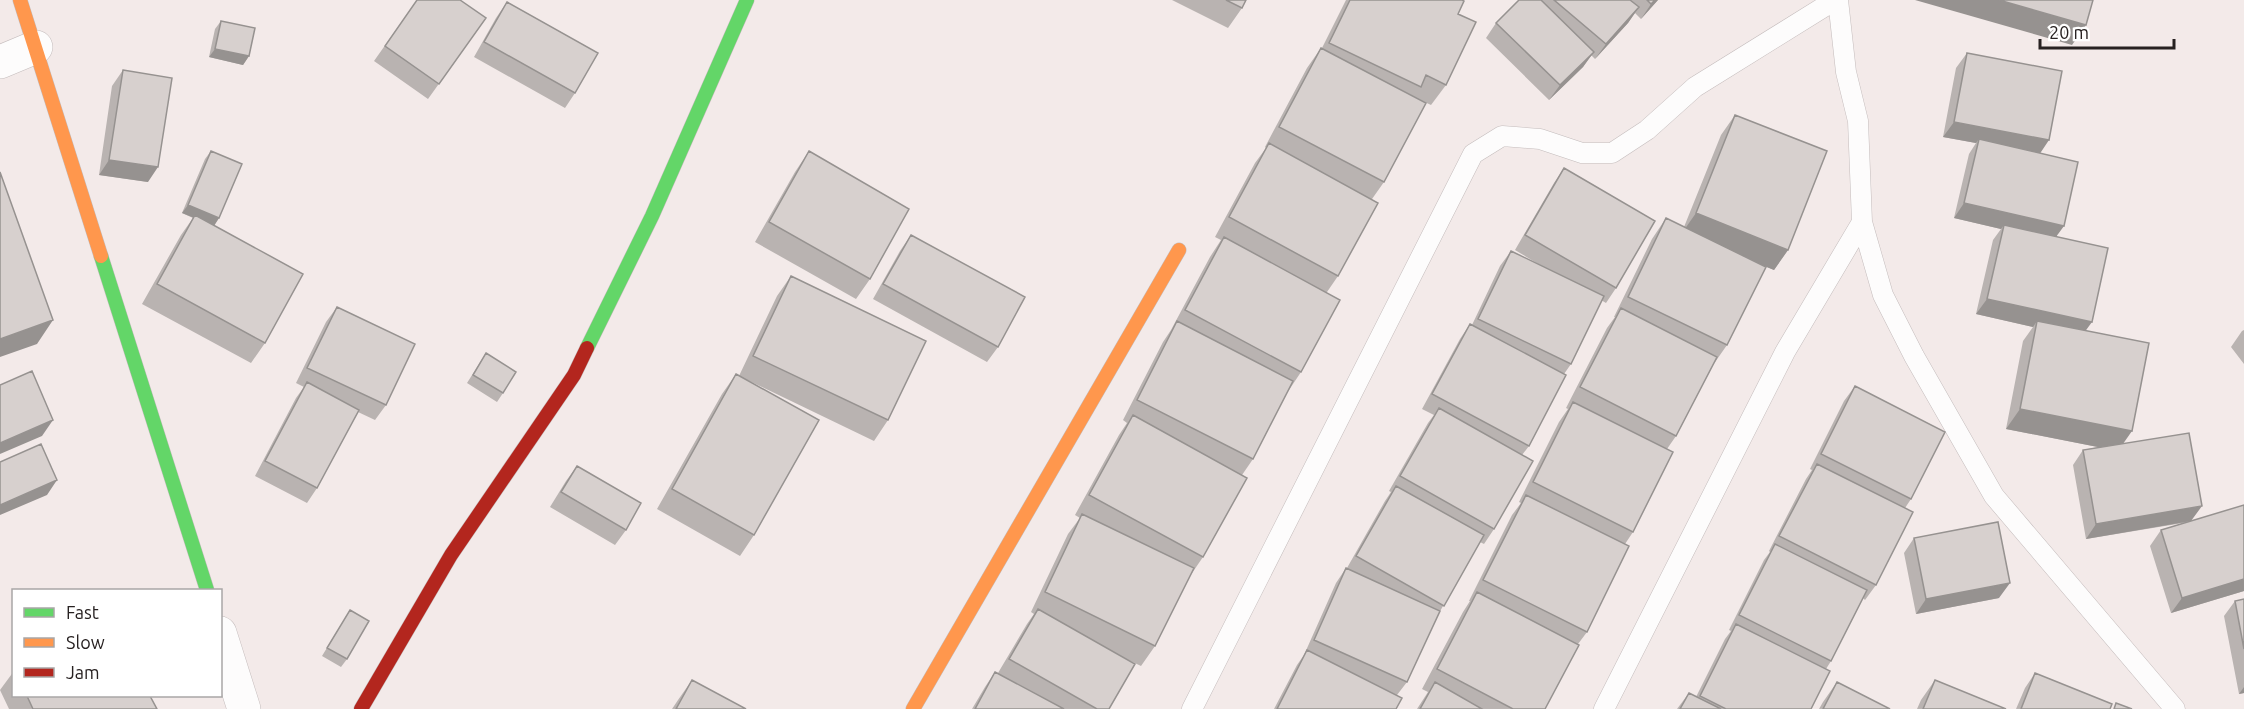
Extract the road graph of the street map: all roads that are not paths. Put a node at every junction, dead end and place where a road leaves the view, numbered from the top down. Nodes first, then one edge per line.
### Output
1 (20, 0) edge
2 (747, 0) edge
3 (1837, 0) edge
4 (36, 47) junction
5 (0, 62) edge
6 (1862, 222) junction
7 (1179, 250) dead end
8 (206, 589) edge
9 (222, 639) edge
10 (244, 709) edge
11 (361, 709) edge
12 (913, 709) edge
13 (1191, 709) edge
14 (1604, 709) edge
15 (2175, 709) edge

1 - 4 street
2 - 11 street
3 - 6 lane
3 - 13 lane
4 - 5 street
4 - 8 street
6 - 14 lane
6 - 15 lane
7 - 12 street
9 - 10 street

